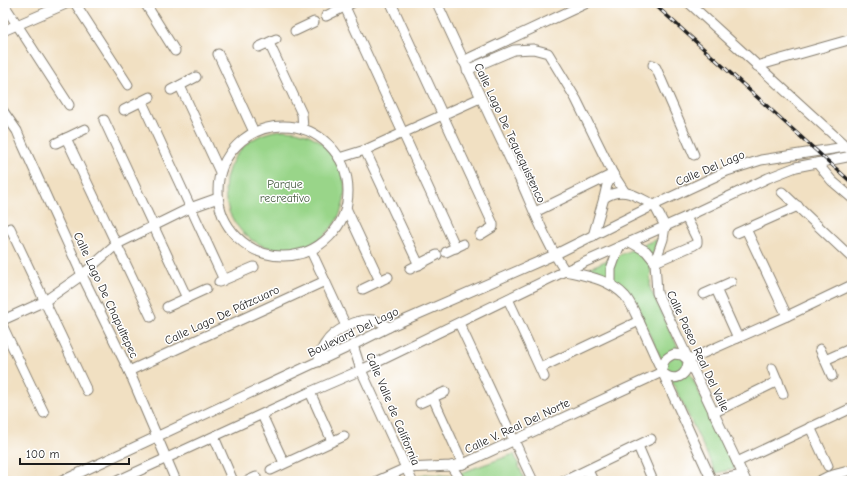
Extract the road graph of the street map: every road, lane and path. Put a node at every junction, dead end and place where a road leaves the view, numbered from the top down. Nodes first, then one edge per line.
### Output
1 (3, 3) edge
2 (68, 3) edge
3 (145, 3) edge
4 (391, 3) edge
5 (437, 3) edge
6 (587, 3) edge
7 (689, 3) edge
8 (348, 5) edge
9 (326, 16) dead end
10 (314, 22) dead end
11 (17, 25) junction
12 (3, 31) edge
13 (295, 31) dead end
14 (852, 38) edge
15 (260, 47) dead end
16 (175, 51) dead end
17 (218, 54) dead end
18 (463, 61) junction
19 (653, 65) dead end
20 (757, 66) junction
21 (467, 70) junction
22 (196, 77) dead end
23 (128, 85) dead end
24 (480, 98) junction
25 (69, 105) dead end
26 (124, 110) dead end
27 (3, 111) edge
28 (442, 115) junction
29 (103, 120) dead end
30 (85, 129) dead end
31 (303, 129) junction
32 (254, 132) junction
33 (404, 133) junction
34 (66, 138) junction
35 (56, 143) dead end
36 (850, 149) edge
37 (365, 150) junction
38 (694, 155) dead end
39 (792, 156) junction
40 (852, 156) edge
41 (339, 158) junction
42 (817, 163) junction
43 (796, 167) junction
44 (220, 172) junction
45 (613, 174) junction
46 (624, 191) junction
47 (782, 192) dead end
48 (218, 198) junction
49 (604, 198) junction
50 (852, 198) edge
51 (654, 205) junction
52 (798, 206) junction
53 (190, 208) junction
54 (346, 208) junction
55 (535, 212) junction
56 (686, 217) junction
57 (154, 226) junction
58 (665, 226) junction
59 (10, 228) dead end
60 (480, 235) dead end
61 (593, 236) junction
62 (630, 242) junction
63 (117, 244) junction
64 (619, 247) junction
65 (311, 251) junction
66 (554, 255) junction
67 (852, 258) edge
68 (655, 262) junction
69 (254, 267) dead end
70 (564, 271) junction
71 (82, 275) junction
72 (325, 281) junction
73 (731, 282) dead end
74 (611, 284) junction
75 (852, 285) edge
76 (206, 289) dead end
77 (363, 289) dead end
78 (716, 289) junction
79 (704, 294) dead end
80 (187, 298) junction
81 (508, 299) junction
82 (45, 301) junction
83 (167, 307) dead end
84 (787, 316) junction
85 (151, 317) dead end
86 (3, 320) edge
87 (639, 321) junction
88 (459, 323) junction
89 (3, 326) edge
90 (346, 326) junction
91 (389, 327) junction
92 (738, 338) junction
93 (353, 346) junction
94 (852, 348) edge
95 (820, 349) dead end
96 (688, 360) junction
97 (825, 360) junction
98 (318, 362) junction
99 (540, 368) junction
100 (772, 368) dead end
101 (361, 370) junction
102 (129, 371) junction
103 (662, 372) junction
104 (832, 376) dead end
105 (544, 377) dead end
106 (778, 381) junction
107 (86, 391) dead end
108 (310, 392) junction
109 (445, 392) dead end
110 (783, 394) dead end
111 (432, 398) junction
112 (420, 404) dead end
113 (852, 408) edge
114 (44, 413) dead end
115 (713, 413) junction
116 (262, 415) junction
117 (810, 427) junction
118 (344, 436) dead end
119 (158, 437) junction
120 (214, 437) junction
121 (651, 440) dead end
122 (332, 441) junction
123 (513, 441) junction
124 (638, 446) junction
125 (166, 458) junction
126 (737, 462) junction
127 (284, 463) junction
128 (463, 464) junction
129 (451, 466) junction
130 (406, 468) junction
131 (271, 470) dead end
132 (588, 470) junction
133 (852, 470) edge
134 (831, 474) edge
135 (256, 477) dead end
136 (745, 478) edge
137 (62, 481) edge
138 (118, 481) edge
139 (176, 481) edge
140 (234, 481) edge
141 (247, 481) edge
142 (378, 481) edge
143 (412, 481) edge
144 (461, 481) edge
145 (532, 481) edge
146 (564, 481) edge
147 (593, 481) edge
148 (653, 481) edge
149 (712, 481) edge
150 (820, 481) edge

1 - 11 street
2 - 11 street
2 - 23 street
3 - 16 street
4 - 28 street
5 - 18 street, Calle Lago De Tequequistenco
6 - 18 street
7 - 20 street
8 - 9 street
8 - 33 street
10 - 13 street
11 - 12 street
11 - 25 street
14 - 20 street
15 - 31 street
17 - 32 street
18 - 21 street, Calle Lago De Tequequistenco
19 - 38 street
20 - 36 street
21 - 24 street, Calle Lago De Tequequistenco
21 - 45 street
22 - 44 street
24 - 28 street
24 - 55 street, Calle Lago De Tequequistenco
26 - 53 street
27 - 71 street, Calle Lago De Chapultepec
28 - 33 street
28 - 60 street
29 - 57 street
30 - 34 street
31 - 32 street
31 - 41 street
32 - 44 street
33 - 37 street
33 - 37 street
34 - 35 street
34 - 63 street
36 - 39 street, Calle Del Lago
37 - 41 street
39 - 43 street
39 - 51 street, Calle Del Lago
40 - 42 street
41 - 54 street
42 - 43 street
42 - 50 street
43 - 56 street
44 - 48 street
45 - 46 street
45 - 49 street
45 - 55 street
46 - 49 street
46 - 51 street
47 - 52 street
48 - 53 street
48 - 65 street
49 - 61 street
51 - 58 street
51 - 61 street, Boulevard Del Lago
52 - 67 street
52 - 84 street
53 - 57 street
53 - 69 street
54 - 65 street
54 - 77 street
55 - 66 street, Calle Lago De Tequequistenco
56 - 58 street
56 - 68 street
57 - 63 street
57 - 80 street
58 - 62 street
58 - 68 street, Calle Paseo Real Del Valle
59 - 82 street
61 - 66 street, Boulevard Del Lago
62 - 64 street
62 - 68 street
63 - 71 street
63 - 85 street
64 - 70 street
64 - 74 street
65 - 72 street
66 - 70 street, Calle Lago De Tequequistenco
66 - 91 street, Boulevard Del Lago
68 - 96 street, Calle Paseo Real Del Valle
70 - 74 street
70 - 81 street
71 - 82 street
71 - 102 street, Calle Lago De Chapultepec
72 - 90 street
72 - 102 street, Calle Lago De Pátzcuaro
73 - 78 street
74 - 87 street
75 - 84 street
76 - 80 street
78 - 79 street
78 - 92 street
80 - 83 street
81 - 88 street
81 - 99 street
82 - 86 street
82 - 107 street
84 - 92 street
87 - 99 street
87 - 103 street
88 - 101 street
88 - 123 street
89 - 114 street
90 - 91 street
90 - 98 street
91 - 93 street, Boulevard Del Lago
92 - 96 street
93 - 98 street, Boulevard Del Lago
93 - 101 street, Calle Valle de California
94 - 97 street
95 - 97 street
96 - 103 street
96 - 103 street
96 - 115 street, Calle Paseo Real Del Valle
97 - 104 street
98 - 119 street, Boulevard Del Lago
99 - 105 street
100 - 106 street
101 - 108 street
101 - 130 street, Calle Valle de California
102 - 119 street, Calle Lago De Chapultepec
103 - 123 street, Calle V. Real Del Norte
103 - 149 street
106 - 110 street
106 - 115 street
108 - 116 street
108 - 122 street
109 - 111 street
111 - 112 street
111 - 128 street
113 - 117 street
115 - 126 street, Calle Paseo Real Del Valle
116 - 120 street
116 - 127 street
117 - 126 street
117 - 134 street
118 - 122 street
119 - 125 street, Calle Lago De Chapultepec
119 - 137 street, Boulevard Del Lago
120 - 125 street
120 - 140 street
121 - 124 street
122 - 127 street
123 - 128 street, Calle V. Real Del Norte
123 - 145 street
124 - 132 street
124 - 148 street
125 - 138 street
125 - 139 street, Calle Lago De Chapultepec
126 - 136 street, Calle Paseo Real Del Valle
127 - 131 street
128 - 129 street, Calle V. Real Del Norte
129 - 130 street, Calle V. Real Del Norte
129 - 144 street
130 - 142 street, Calle V. Real Del Norte
130 - 143 street, Calle Valle de California
132 - 146 street
132 - 147 street
133 - 134 street
134 - 150 street
135 - 141 street
136 - 149 street

